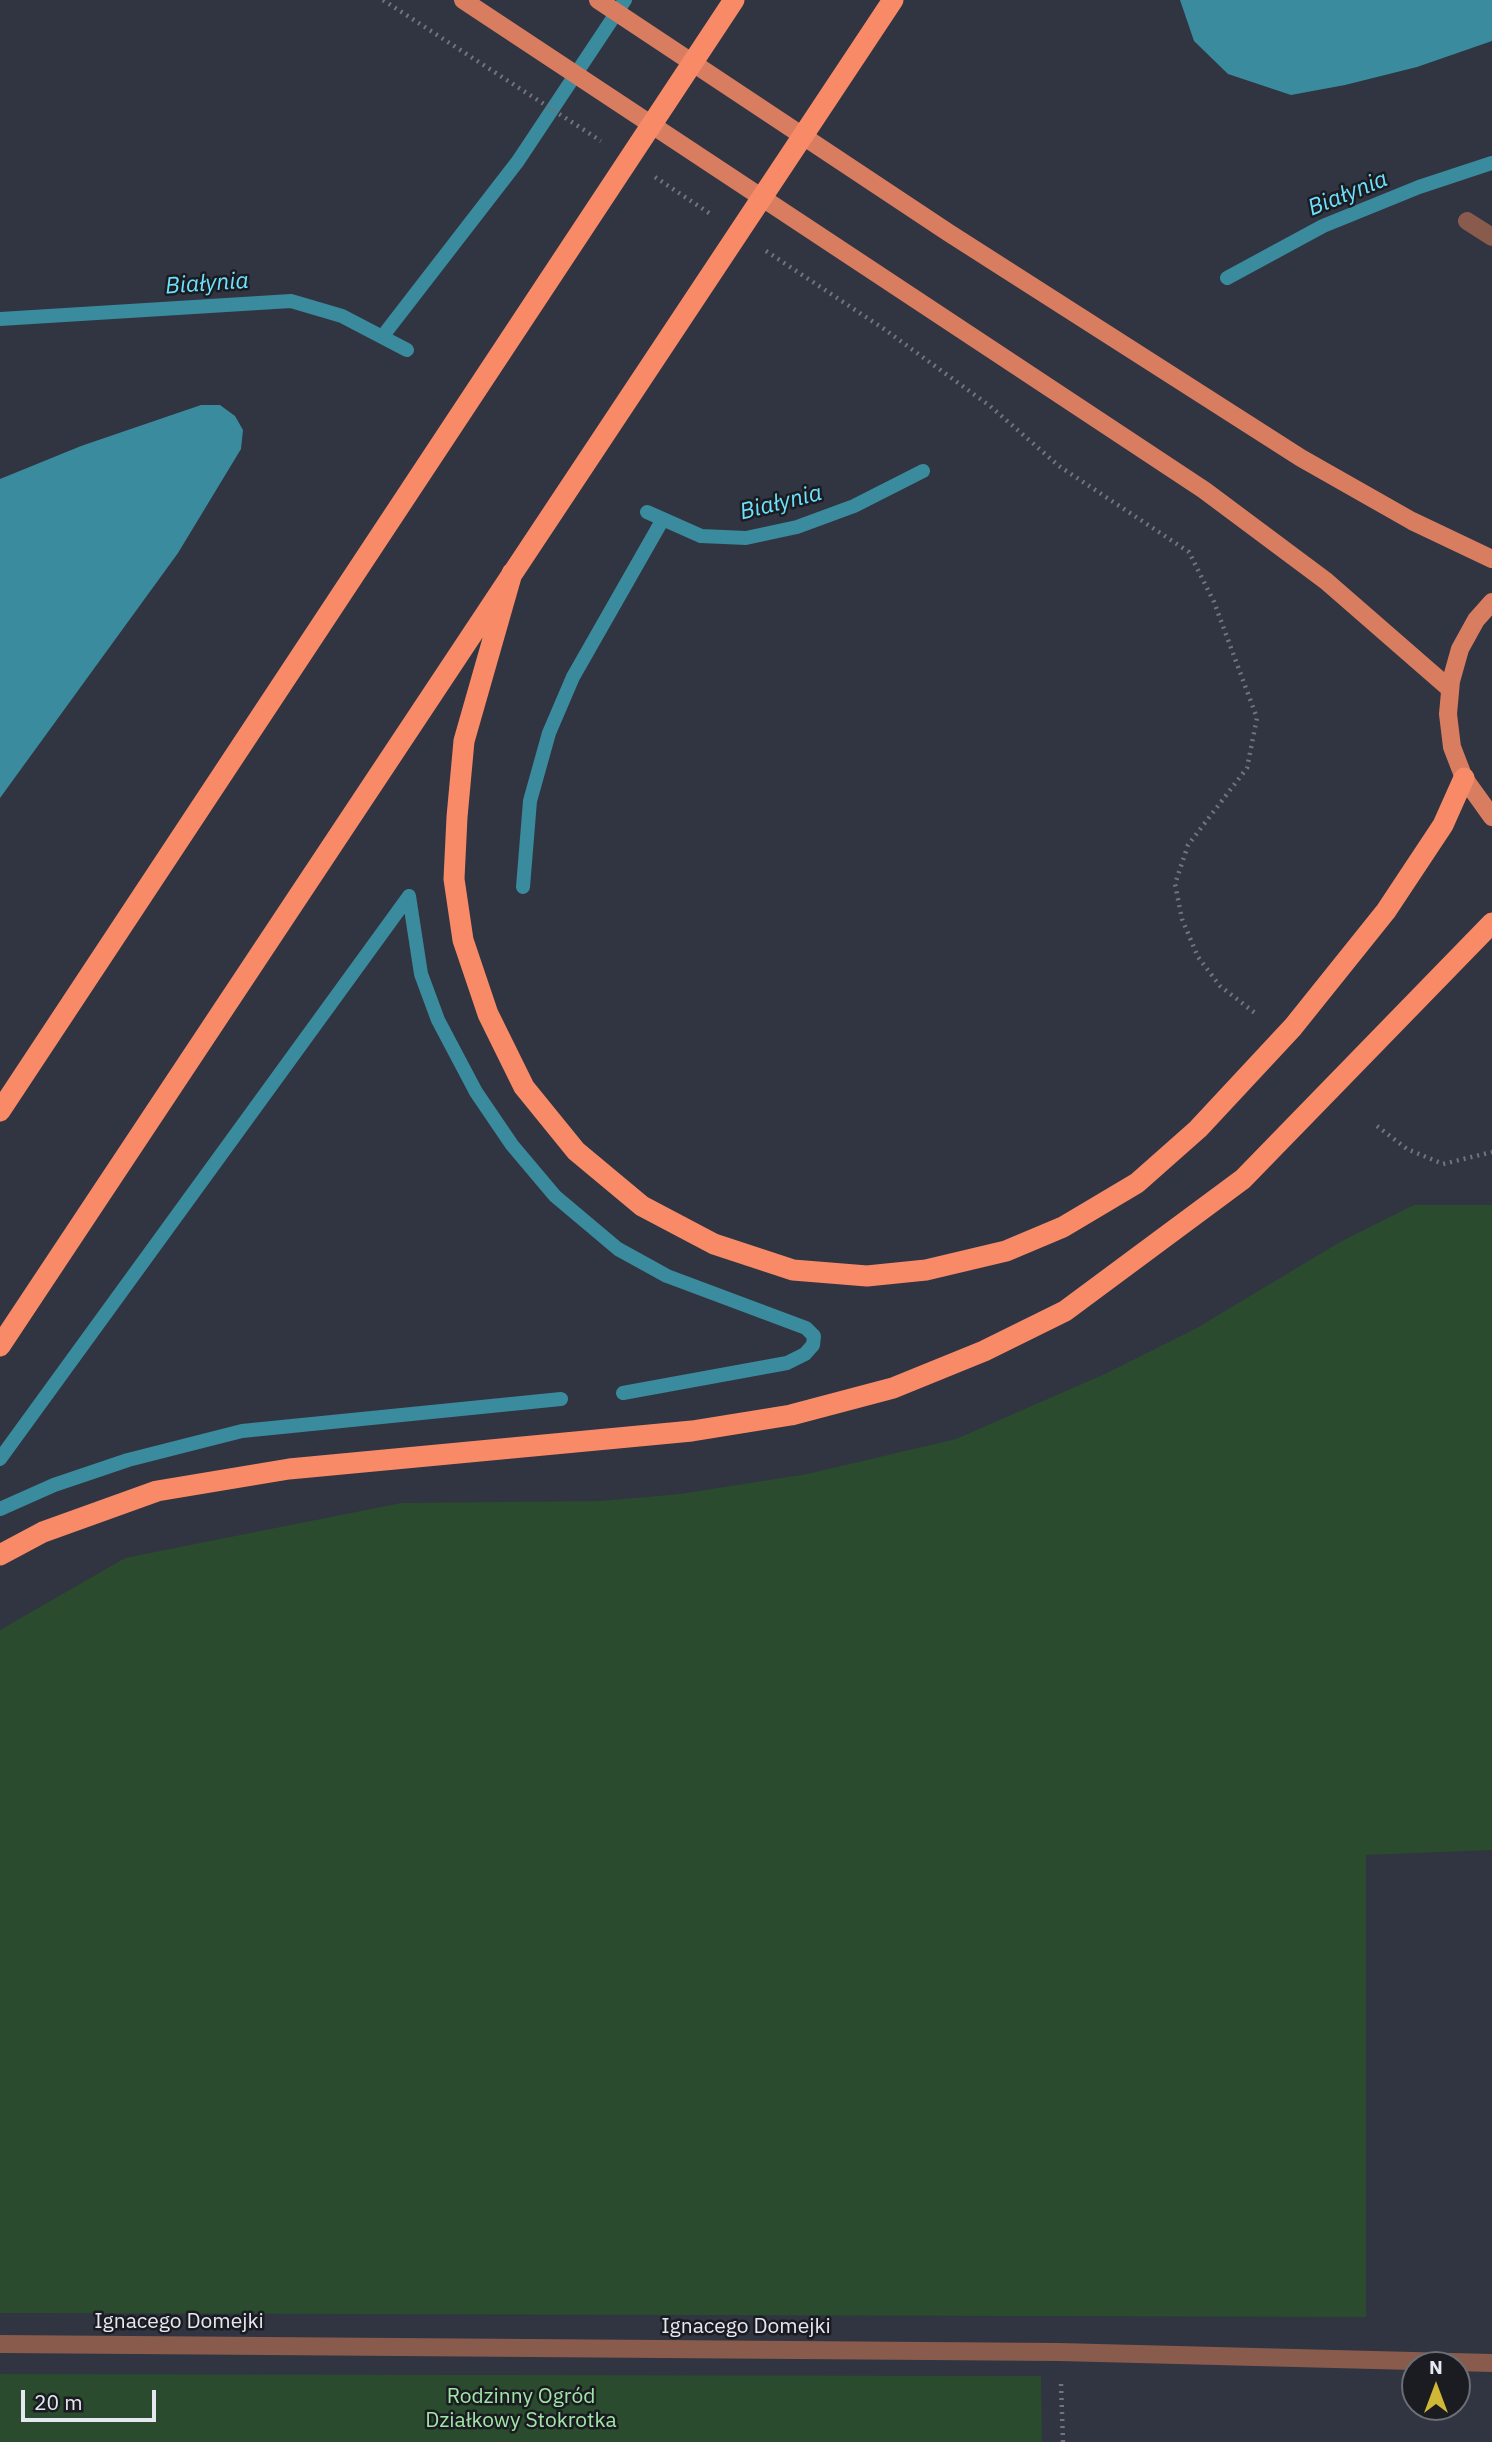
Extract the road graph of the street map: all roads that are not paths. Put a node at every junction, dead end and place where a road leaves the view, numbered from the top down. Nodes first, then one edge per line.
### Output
1 (463, 0) edge
2 (598, 0) edge
3 (734, 0) edge
4 (893, 0) edge
5 (1467, 221) dead end
6 (1492, 237) edge
7 (1492, 559) edge
8 (512, 573) junction
9 (1492, 602) edge
10 (1450, 689) junction
11 (1464, 778) junction
12 (1492, 817) edge
13 (1492, 923) edge
14 (0, 1111) edge
15 (0, 1346) edge
16 (0, 1555) edge
17 (0, 2344) edge
18 (1492, 2363) edge

1 - 10 main road
2 - 7 main road
3 - 14 highway
4 - 8 highway
5 - 6 street
8 - 11 highway
8 - 15 highway
9 - 10 main road
10 - 11 main road
11 - 12 main road
13 - 16 highway
17 - 18 street, Ignacego Domejki

